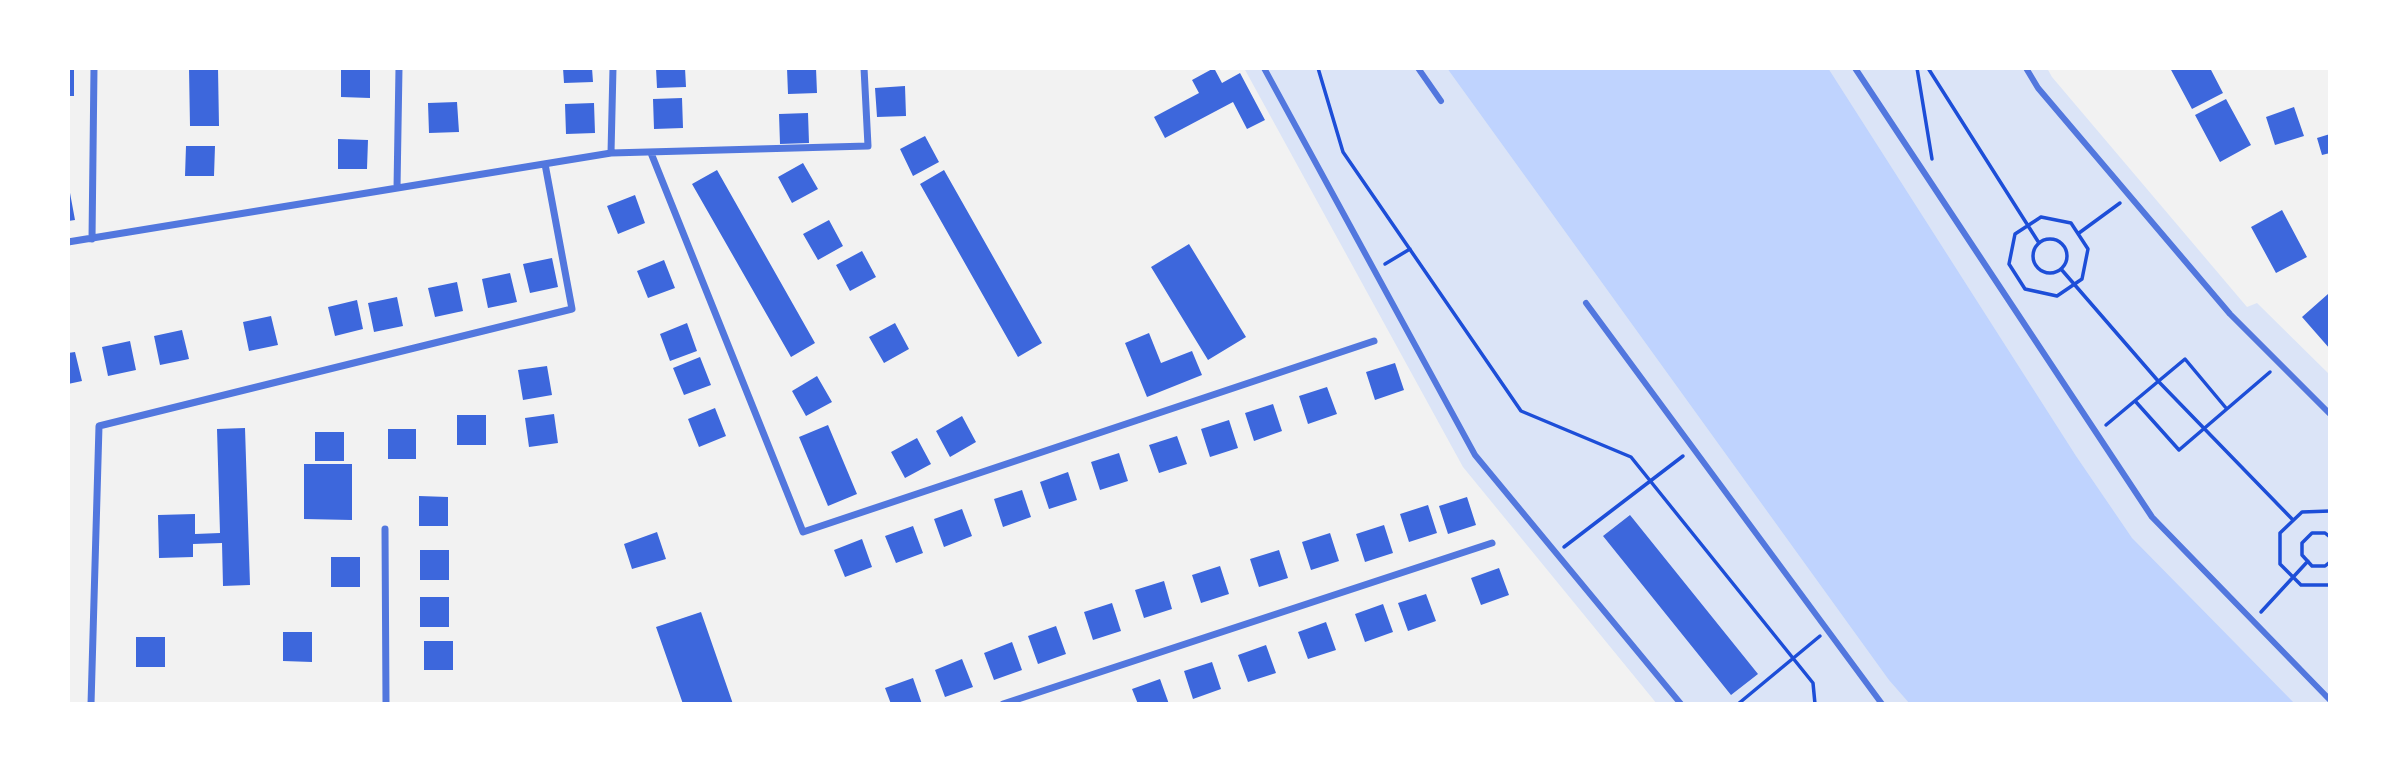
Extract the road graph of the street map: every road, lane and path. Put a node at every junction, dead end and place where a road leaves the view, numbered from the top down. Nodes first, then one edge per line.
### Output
1 (93, 68) edge
2 (399, 68) edge
3 (613, 68) edge
4 (864, 68) edge
5 (1264, 68) edge
6 (1318, 68) edge
7 (1418, 68) edge
8 (1855, 68) edge
9 (1917, 68) edge
10 (1928, 68) edge
11 (2026, 68) edge
12 (1441, 101) dead end
13 (611, 153) junction
14 (651, 153) junction
15 (545, 164) junction
16 (1934, 170) dead end
17 (397, 188) junction
18 (2129, 196) junction
19 (2027, 226) junction
20 (2079, 233) junction
21 (92, 239) junction
22 (68, 242) edge
23 (2039, 243) junction
24 (1410, 249) junction
25 (2061, 269) junction
26 (1374, 270) junction
27 (2072, 285) junction
28 (1586, 303) dead end
29 (1374, 341) dead end
30 (2279, 363) junction
31 (2159, 382) junction
32 (2136, 402) junction
33 (2227, 409) junction
34 (2330, 414) edge
35 (2203, 429) junction
36 (2096, 433) junction
37 (1693, 449) junction
38 (1651, 481) junction
39 (2330, 511) edge
40 (2293, 520) junction
41 (385, 529) dead end
42 (2330, 537) edge
43 (1492, 543) dead end
44 (1556, 553) junction
45 (2308, 561) junction
46 (2330, 562) edge
47 (2292, 576) junction
48 (2330, 585) edge
49 (2253, 621) junction
50 (1827, 631) junction
51 (1794, 658) junction
52 (2330, 700) edge
53 (91, 704) edge
54 (386, 704) edge
55 (1003, 704) edge
56 (1681, 704) edge
57 (1738, 704) edge
58 (1815, 704) edge
59 (1882, 704) edge

1 - 21 street
2 - 17 street
3 - 13 street
4 - 14 street
5 - 26 street
6 - 24 path
7 - 12 street
8 - 36 street
9 - 16 path
10 - 19 path
11 - 18 street
13 - 14 street
13 - 15 street
14 - 29 street
15 - 17 street
15 - 53 street
17 - 21 street
18 - 20 path
18 - 30 street
19 - 20 path
19 - 23 path
19 - 27 path
20 - 27 path
21 - 22 street
23 - 25 path
23 - 25 path
24 - 26 path
24 - 38 path
25 - 27 path
26 - 44 street
27 - 31 path
28 - 37 street
30 - 33 path
30 - 34 street
31 - 32 path
31 - 33 path
31 - 35 path
32 - 35 path
32 - 36 path
33 - 35 path
35 - 40 path
36 - 49 street
37 - 38 path
37 - 50 street
38 - 44 path
38 - 51 path
39 - 40 path
40 - 47 path
41 - 54 street
42 - 45 path
43 - 55 street
44 - 56 street
45 - 46 path
45 - 47 path
47 - 48 path
47 - 49 path
49 - 52 street
50 - 51 path
50 - 59 street
51 - 57 path
51 - 58 path

